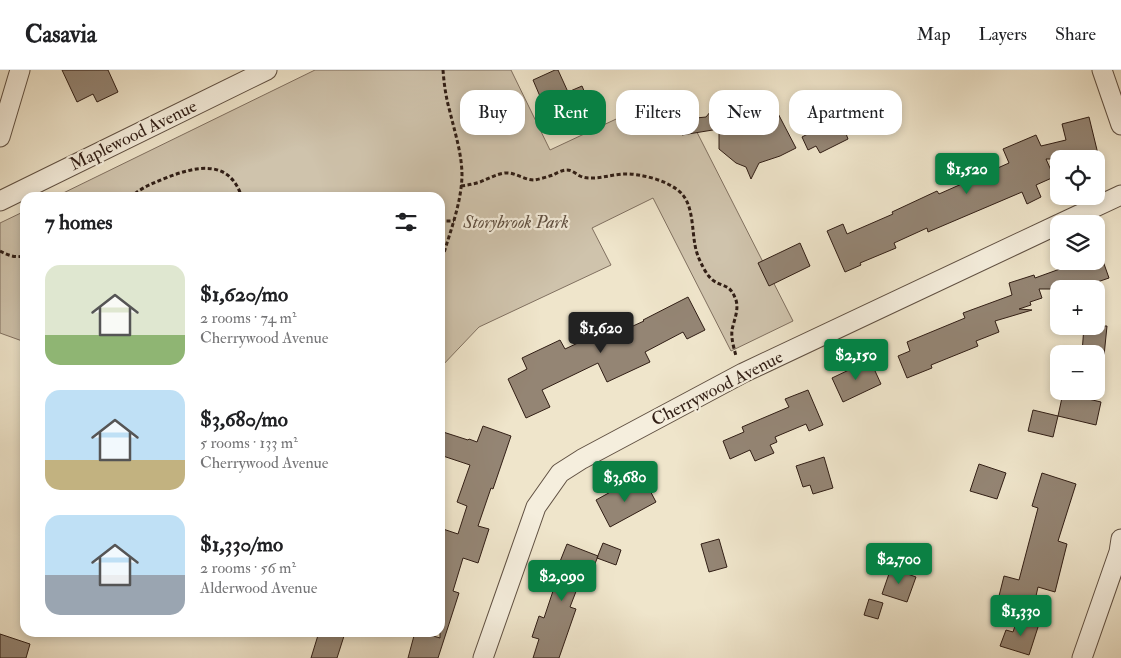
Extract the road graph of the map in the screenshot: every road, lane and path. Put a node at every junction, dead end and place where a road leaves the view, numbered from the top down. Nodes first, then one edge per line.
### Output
1 (20, 70) edge
2 (266, 70) edge
3 (443, 70) edge
4 (1102, 70) edge
5 (1121, 125) edge
6 (0, 136) edge
7 (462, 186) junction
8 (137, 192) edge
9 (240, 192) edge
10 (1121, 195) edge
11 (0, 201) edge
12 (1078, 215) edge
13 (445, 221) edge
14 (454, 221) junction
15 (1050, 228) edge
16 (445, 250) edge
17 (0, 251) edge
18 (20, 256) edge
19 (743, 373) junction
20 (1121, 539) edge
21 (483, 658) edge
22 (1082, 658) edge

1 - 6 street
2 - 11 street, Maplewood Avenue
3 - 7 path
4 - 5 street
7 - 14 path
7 - 19 path
8 - 9 path
10 - 12 street, Cherrywood Avenue
13 - 14 path
14 - 16 path
15 - 19 street, Cherrywood Avenue
17 - 18 path
19 - 21 street, Cherrywood Avenue
20 - 22 street

